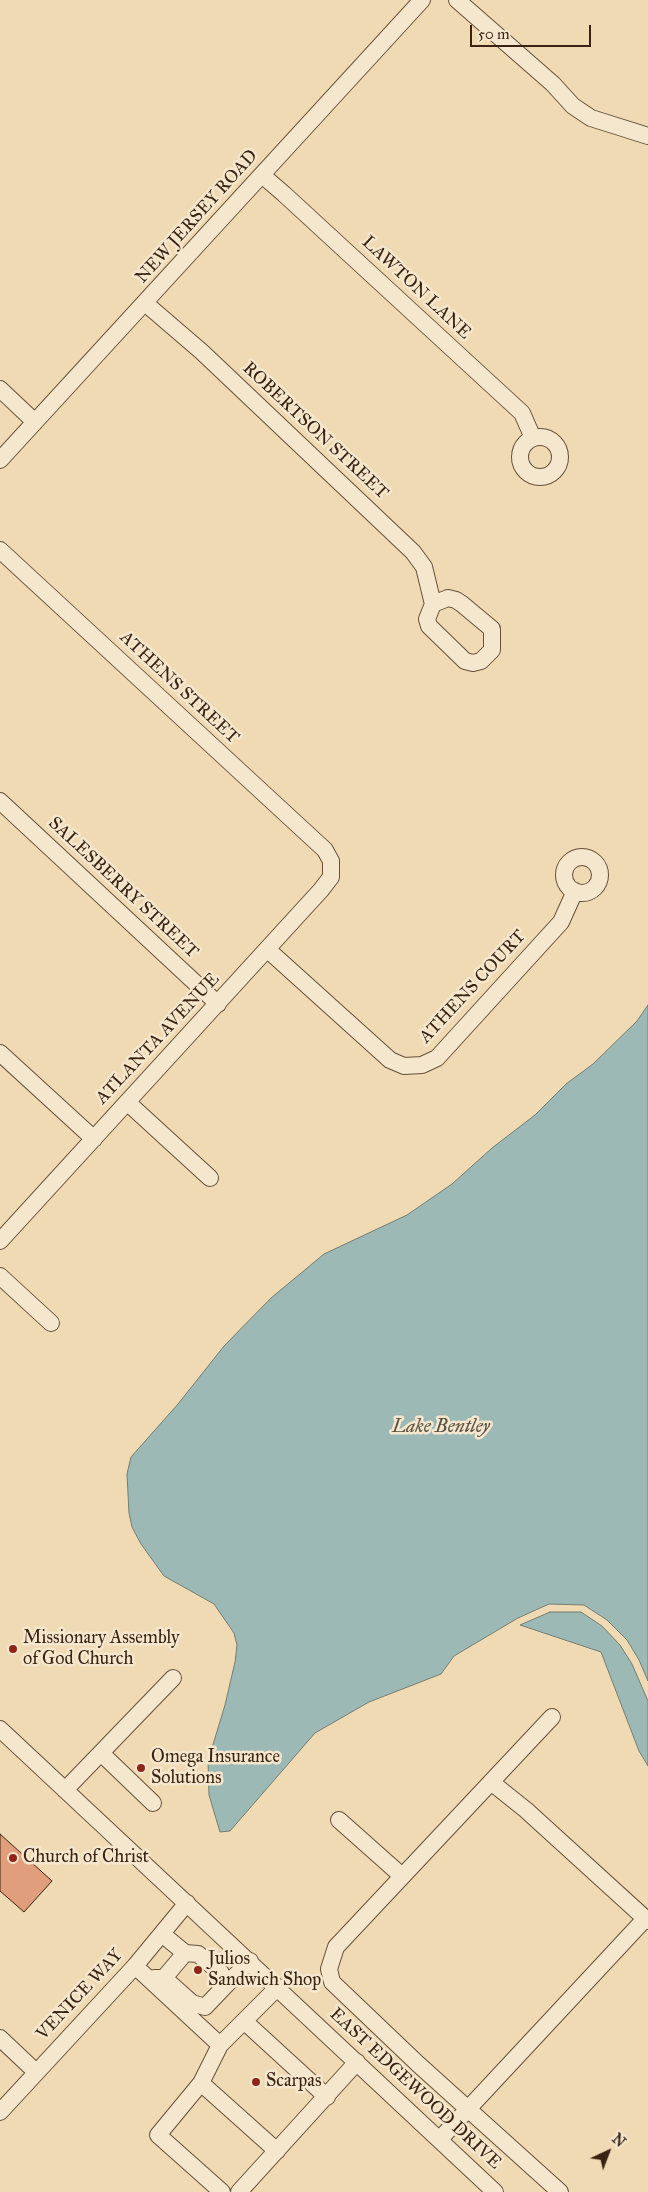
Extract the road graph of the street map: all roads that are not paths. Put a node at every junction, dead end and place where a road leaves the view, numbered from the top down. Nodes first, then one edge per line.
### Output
1 (422, 0) edge
2 (457, 0) edge
3 (648, 136) edge
4 (262, 175) junction
5 (145, 303) junction
6 (0, 389) edge
7 (35, 422) junction
8 (533, 438) dead end
9 (0, 460) edge
10 (0, 550) edge
11 (433, 604) dead end
12 (0, 801) edge
13 (329, 858) joint
14 (575, 891) dead end
15 (268, 950) junction
16 (218, 1004) junction
17 (0, 1053) edge
18 (127, 1102) junction
19 (94, 1139) junction
20 (210, 1178) dead end
21 (0, 1241) edge
22 (0, 1276) edge
23 (51, 1324) dead end
24 (173, 1678) dead end
25 (552, 1717) dead end
26 (0, 1729) edge
27 (100, 1753) junction
28 (491, 1782) junction
29 (66, 1790) junction
30 (153, 1803) dead end
31 (339, 1820) dead end
32 (402, 1876) junction
33 (188, 1903) junction
34 (647, 1920) edge
35 (162, 1934) junction
36 (186, 1953) junction
37 (250, 1961) junction
38 (135, 1966) junction
39 (156, 1978) junction
40 (227, 1984) junction
41 (278, 1988) junction
42 (244, 2021) junction
43 (0, 2038) edge
44 (220, 2045) junction
45 (357, 2062) junction
46 (36, 2072) junction
47 (201, 2083) junction
48 (327, 2097) junction
49 (469, 2109) junction
50 (0, 2112) edge
51 (440, 2139) junction
52 (277, 2151) junction
53 (490, 2190) edge
54 (222, 2192) edge
55 (239, 2192) edge
56 (560, 2192) edge

1 - 4 street, NEW JERSEY ROAD
2 - 3 street
4 - 5 street, NEW JERSEY ROAD
4 - 8 street, LAWTON LANE
5 - 7 street, NEW JERSEY ROAD
5 - 11 street, ROBERTSON STREET
6 - 7 street
7 - 9 street, NEW JERSEY ROAD
10 - 13 street, ATHENS STREET
12 - 16 street, SALESBERRY STREET
13 - 15 street, ATLANTA AVENUE
14 - 15 street, ATHENS COURT
15 - 16 street, ATLANTA AVENUE
16 - 18 street, ATLANTA AVENUE
17 - 19 street
18 - 19 street, ATLANTA AVENUE
18 - 20 street
19 - 21 street, ATLANTA AVENUE
22 - 23 street
24 - 27 street
25 - 28 street
26 - 29 street, EAST EDGEWOOD DRIVE
27 - 29 street
27 - 30 street
28 - 32 street
28 - 34 street
29 - 33 street, EAST EDGEWOOD DRIVE
31 - 32 street
32 - 49 street
33 - 35 street, VENICE WAY
33 - 37 street, EAST EDGEWOOD DRIVE
34 - 49 street
35 - 36 street
35 - 38 street, VENICE WAY
36 - 39 street
36 - 40 street
37 - 40 street
37 - 41 street, EAST EDGEWOOD DRIVE
38 - 39 street
38 - 46 street, VENICE WAY
39 - 40 street
39 - 44 street
41 - 42 street
41 - 45 street, EAST EDGEWOOD DRIVE
42 - 44 street
42 - 48 street
43 - 46 street
44 - 47 street
45 - 48 street
45 - 51 street, EAST EDGEWOOD DRIVE
46 - 50 street, VENICE WAY
47 - 52 street
47 - 54 street
48 - 52 street
49 - 51 street
49 - 56 street
51 - 53 street, EAST EDGEWOOD DRIVE
52 - 55 street

